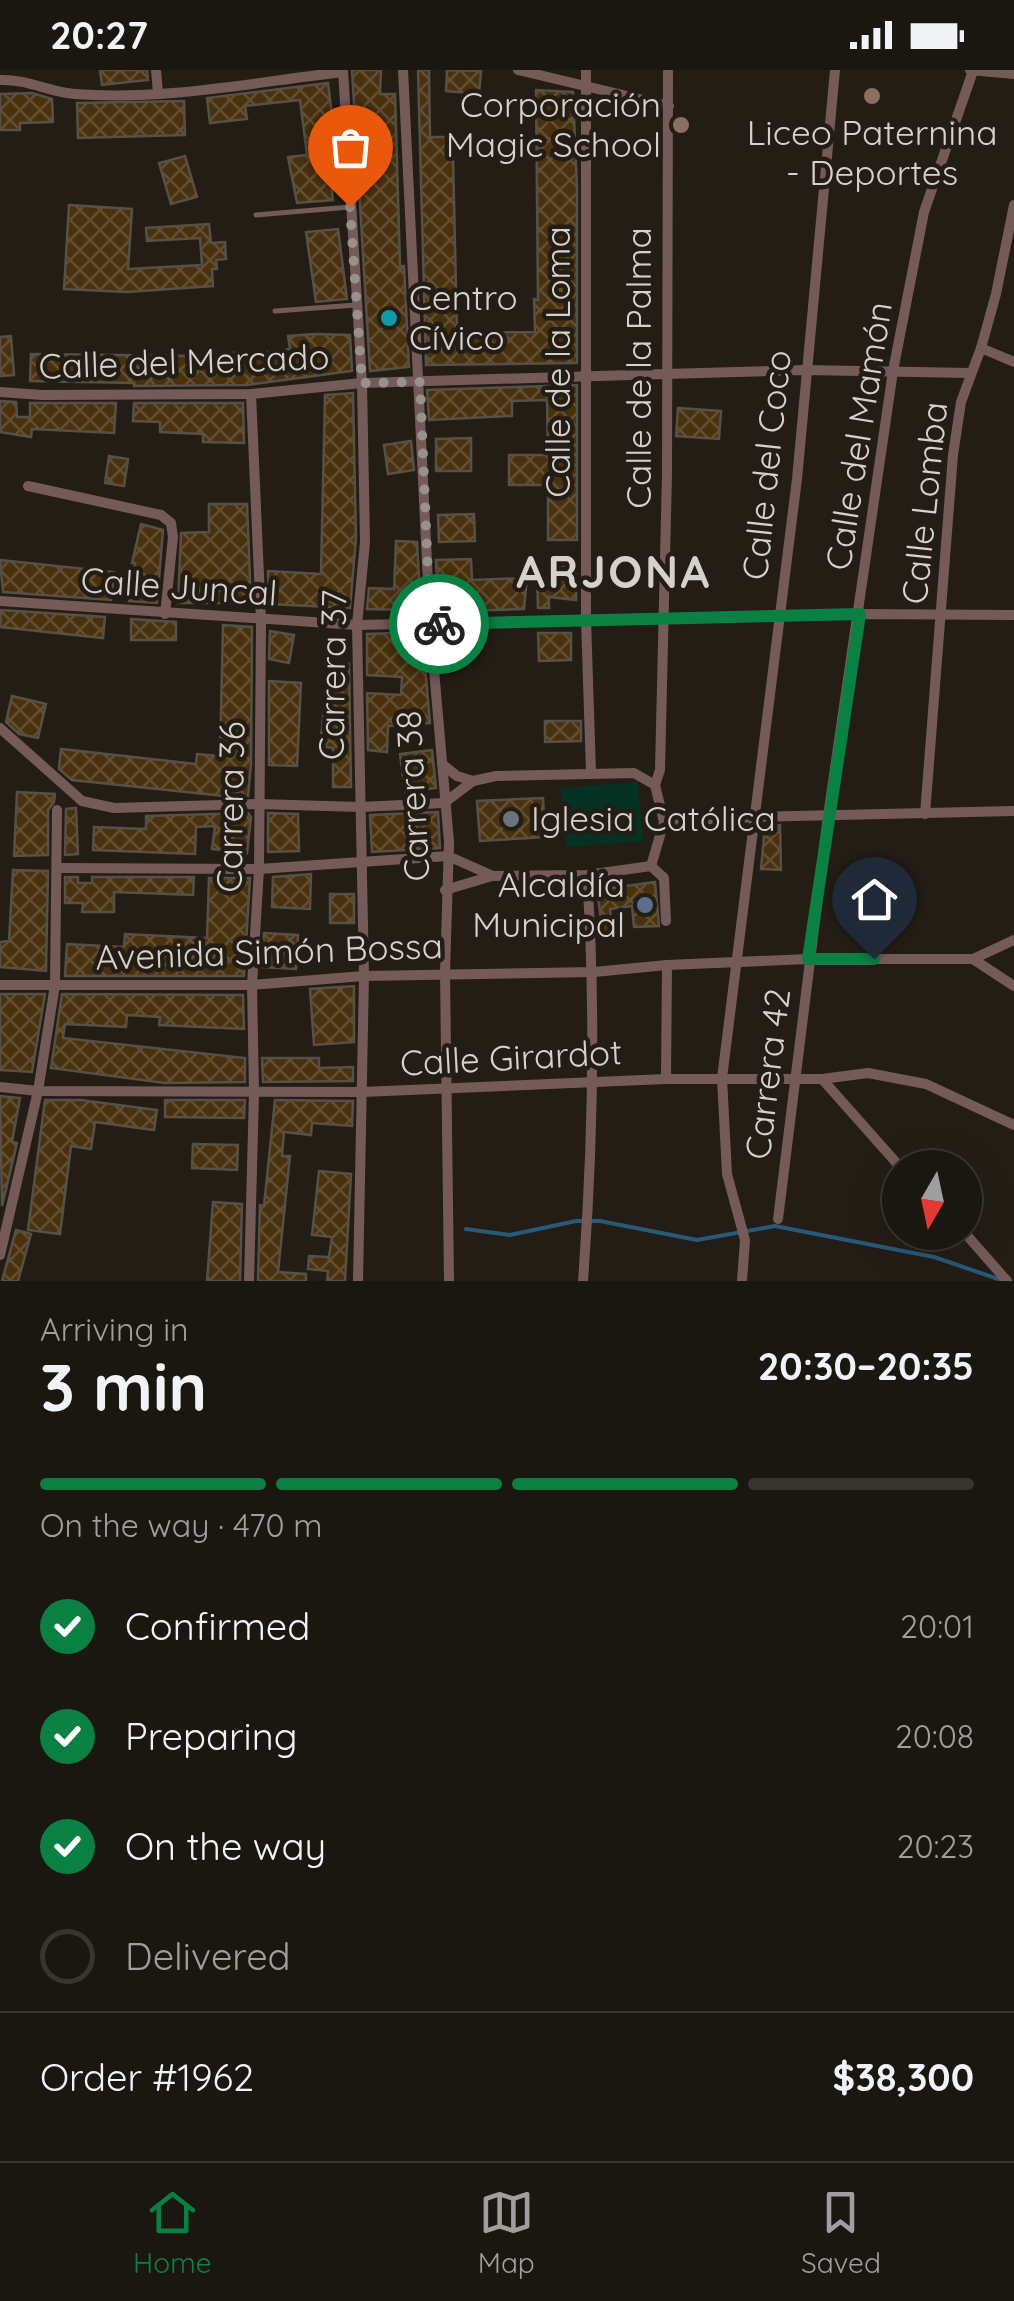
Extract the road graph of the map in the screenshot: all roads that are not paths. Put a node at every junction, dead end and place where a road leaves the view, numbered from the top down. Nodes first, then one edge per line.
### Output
1 (156, 70) edge
2 (403, 70) edge
3 (518, 70) edge
4 (586, 70) edge
5 (668, 70) edge
6 (835, 70) edge
7 (970, 70) edge
8 (343, 71) edge
9 (1014, 74) edge
10 (0, 80) edge
11 (586, 88) junction
12 (158, 93) junction
13 (669, 106) junction
14 (1014, 205) edge
15 (350, 207) junction
16 (256, 214) dead end
17 (357, 305) junction
18 (274, 312) dead end
19 (981, 348) junction
20 (1014, 362) edge
21 (806, 370) junction
22 (893, 370) junction
23 (970, 373) junction
24 (666, 374) junction
25 (586, 376) junction
26 (420, 382) junction
27 (362, 383) junction
28 (0, 392) edge
29 (251, 394) junction
30 (28, 486) dead end
31 (0, 601) edge
32 (165, 614) junction
33 (860, 614) junction
34 (1014, 615) edge
35 (778, 616) junction
36 (940, 616) junction
37 (662, 618) junction
38 (586, 619) junction
39 (261, 620) junction
40 (430, 624) junction
41 (358, 625) junction
42 (0, 728) edge
43 (442, 764) junction
44 (591, 773) junction
45 (473, 780) junction
46 (654, 785) junction
47 (444, 803) junction
48 (259, 804) junction
49 (360, 807) junction
50 (57, 810) dead end
51 (1014, 811) edge
52 (925, 814) junction
53 (756, 816) junction
54 (828, 816) junction
55 (664, 822) junction
56 (448, 856) junction
57 (361, 860) junction
58 (650, 866) junction
59 (58, 868) junction
60 (259, 869) junction
61 (587, 874) junction
62 (492, 876) junction
63 (446, 890) junction
64 (666, 922) dead end
65 (1014, 940) edge
66 (808, 959) junction
67 (973, 959) junction
68 (735, 962) junction
69 (667, 965) junction
70 (594, 972) junction
71 (445, 973) junction
72 (364, 976) junction
73 (252, 984) junction
74 (0, 985) edge
75 (55, 985) junction
76 (1014, 986) edge
77 (722, 1078) junction
78 (797, 1078) junction
79 (666, 1079) junction
80 (822, 1079) junction
81 (594, 1083) junction
82 (0, 1087) edge
83 (448, 1089) junction
84 (38, 1091) junction
85 (254, 1092) junction
86 (362, 1092) junction
87 (1014, 1124) edge
88 (886, 1150) edge
89 (778, 1219) dead end
90 (981, 1250) edge
91 (0, 1255) edge
92 (250, 1281) edge
93 (358, 1281) edge
94 (449, 1281) edge
95 (583, 1281) edge
96 (742, 1281) edge
97 (1007, 1281) edge

1 - 12 street
2 - 26 street, Carrera 38
3 - 11 street
4 - 11 street, Calle de la Loma
5 - 13 street, Calle de la Palma
6 - 21 street, Calle del Coco
7 - 9 street
7 - 22 street, Calle del Mamón
8 - 12 street
8 - 15 street, Carrera 37
10 - 12 street
11 - 13 street
11 - 25 street, Calle de la Loma
13 - 24 street, Calle de la Palma
14 - 19 street, Calle Lomba
15 - 16 lane
15 - 17 street, Carrera 37
17 - 18 lane
17 - 27 street, Carrera 37
19 - 20 street
19 - 23 street, Calle Lomba
21 - 22 street, Calle del Mercado
21 - 24 street, Calle del Mercado
21 - 35 street, Calle del Coco
22 - 23 street, Calle del Mercado
22 - 33 street, Calle del Mamón
23 - 36 street, Calle Lomba
24 - 25 street, Calle del Mercado
24 - 37 street, Calle de la Palma
25 - 26 street, Calle del Mercado
25 - 38 street, Calle de la Loma
26 - 27 street, Calle del Mercado
26 - 40 street, Carrera 38
27 - 29 street, Calle del Mercado
27 - 41 street, Carrera 37
28 - 29 street, Calle del Mercado
29 - 39 street, Carrera 36
30 - 32 street
31 - 32 street, Calle Juncal
32 - 39 street, Calle Juncal
33 - 35 street, Calle Juncal
33 - 36 street, Calle Juncal
33 - 54 street, Calle del Mamón
34 - 36 street, Calle Juncal
35 - 37 street, Calle Juncal
35 - 53 street, Calle del Coco
36 - 52 street, Calle Lomba
37 - 38 street, Calle Juncal
37 - 46 street, Calle de la Palma
38 - 40 street, Calle Juncal
38 - 44 street, Calle de la Loma
39 - 41 street, Calle Juncal
39 - 48 street, Carrera 36
40 - 41 street, Calle Juncal
40 - 43 street, Carrera 38
41 - 49 street, Carrera 37
42 - 48 street
43 - 45 street
43 - 47 street, Carrera 38
44 - 45 street
44 - 46 street
45 - 47 street
46 - 55 street
47 - 49 street
47 - 56 street, Carrera 38
48 - 49 street
48 - 60 street, Carrera 36
49 - 57 street, Carrera 37
50 - 59 street
51 - 52 street
52 - 54 street
53 - 54 street
53 - 55 street
53 - 68 street, Calle del Coco
54 - 66 street, Carrera 42
55 - 58 street
56 - 57 street
56 - 62 street
56 - 63 street, Carrera 38
57 - 60 street
57 - 72 street, Carrera 37
58 - 61 street
58 - 64 street
59 - 60 street
59 - 75 street
60 - 73 street, Carrera 36
61 - 62 street
61 - 70 street
62 - 63 street
63 - 71 street, Carrera 38
65 - 67 street, Avenida Simón Bossa
66 - 67 street, Avenida Simón Bossa
66 - 68 street, Avenida Simón Bossa
66 - 78 street, Carrera 42
67 - 76 street
68 - 69 street, Avenida Simón Bossa
68 - 77 street, Calle del Coco
69 - 70 street, Avenida Simón Bossa
69 - 79 street
70 - 71 street, Avenida Simón Bossa
70 - 81 street
71 - 72 street, Avenida Simón Bossa
71 - 83 street, Carrera 38
72 - 73 street, Avenida Simón Bossa
72 - 86 street, Carrera 37
73 - 75 street, Avenida Simón Bossa
73 - 85 street, Carrera 36
74 - 75 street, Avenida Simón Bossa
75 - 84 street
77 - 78 street, Calle Girardot
77 - 79 street, Calle Girardot
77 - 96 street, Calle del Coco
78 - 80 street, Calle Girardot
78 - 89 street, Carrera 42
79 - 81 street, Calle Girardot
80 - 87 street, Calle Girardot
80 - 88 street
81 - 83 street, Calle Girardot
81 - 95 street
82 - 84 street, Calle Girardot
83 - 86 street, Calle Girardot
83 - 94 street, Carrera 38
84 - 85 street, Calle Girardot
84 - 91 street
85 - 86 street, Calle Girardot
85 - 92 street, Carrera 36
86 - 93 street, Carrera 37
90 - 97 street

